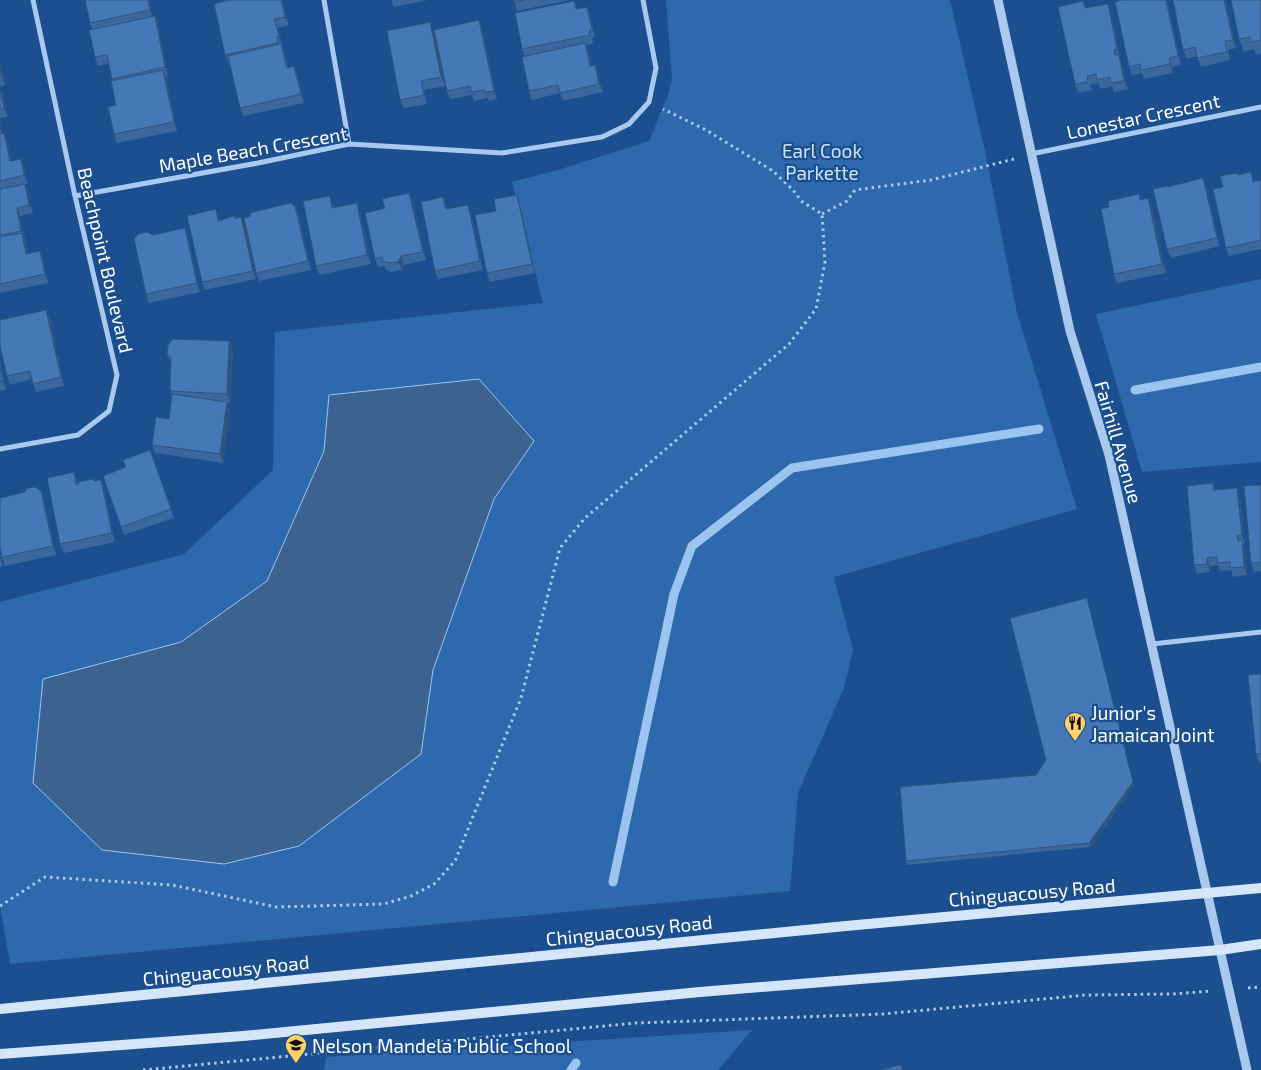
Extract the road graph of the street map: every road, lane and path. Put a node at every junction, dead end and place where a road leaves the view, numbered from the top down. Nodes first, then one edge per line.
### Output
1 (33, 0) edge
2 (324, 0) edge
3 (643, 0) edge
4 (998, 0) edge
5 (649, 102) junction
6 (1261, 107) edge
7 (349, 144) junction
8 (1030, 154) junction
9 (75, 196) junction
10 (822, 214) junction
11 (0, 449) edge
12 (1261, 632) edge
13 (1152, 644) junction
14 (1261, 888) edge
15 (1207, 894) junction
16 (0, 906) edge
17 (1261, 944) edge
18 (1220, 950) junction
19 (1193, 993) dead end
20 (0, 1010) edge
21 (0, 1054) edge
22 (143, 1070) edge
23 (1247, 1070) edge

1 - 9 street, Beachpoint Boulevard
2 - 7 street
3 - 5 street
4 - 8 street, Fairhill Avenue
5 - 7 street, Maple Beach Crescent
5 - 10 path
6 - 8 street, Lonestar Crescent
7 - 9 street, Maple Beach Crescent
8 - 10 path
8 - 13 street, Fairhill Avenue
9 - 11 street, Beachpoint Boulevard
10 - 16 path
12 - 13 street
13 - 15 street, Fairhill Avenue
14 - 15 main road, Chinguacousy Road
15 - 18 street, Fairhill Avenue
15 - 20 main road, Chinguacousy Road
17 - 18 main road
18 - 21 main road
18 - 23 street, Fairhill Avenue
19 - 22 path

